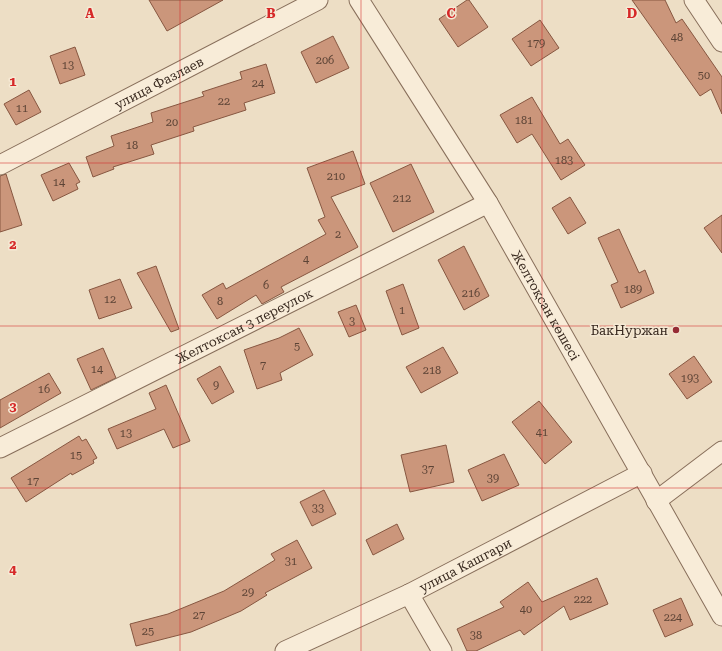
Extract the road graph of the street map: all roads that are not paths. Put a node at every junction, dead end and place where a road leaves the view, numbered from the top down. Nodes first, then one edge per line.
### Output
1 (318, 0) edge
2 (359, 0) edge
3 (694, 0) edge
4 (722, 42) edge
5 (0, 165) edge
6 (488, 203) junction
7 (0, 448) edge
8 (722, 451) edge
9 (642, 473) junction
10 (656, 501) junction
11 (409, 594) junction
12 (722, 616) edge
13 (285, 651) edge
14 (442, 651) edge

1 - 5 street, улица Фазлаев
2 - 6 street, Желтоқсан көшесі
3 - 4 street
6 - 7 street, Желтоксан 3 переулок
6 - 9 street, Желтоқсан көшесі
8 - 10 street
9 - 10 street, Желтоқсан көшесі
9 - 11 street, улица Кашгари
10 - 12 street, Желтоқсан көшесі
11 - 13 street, улица Кашгари
11 - 14 street

